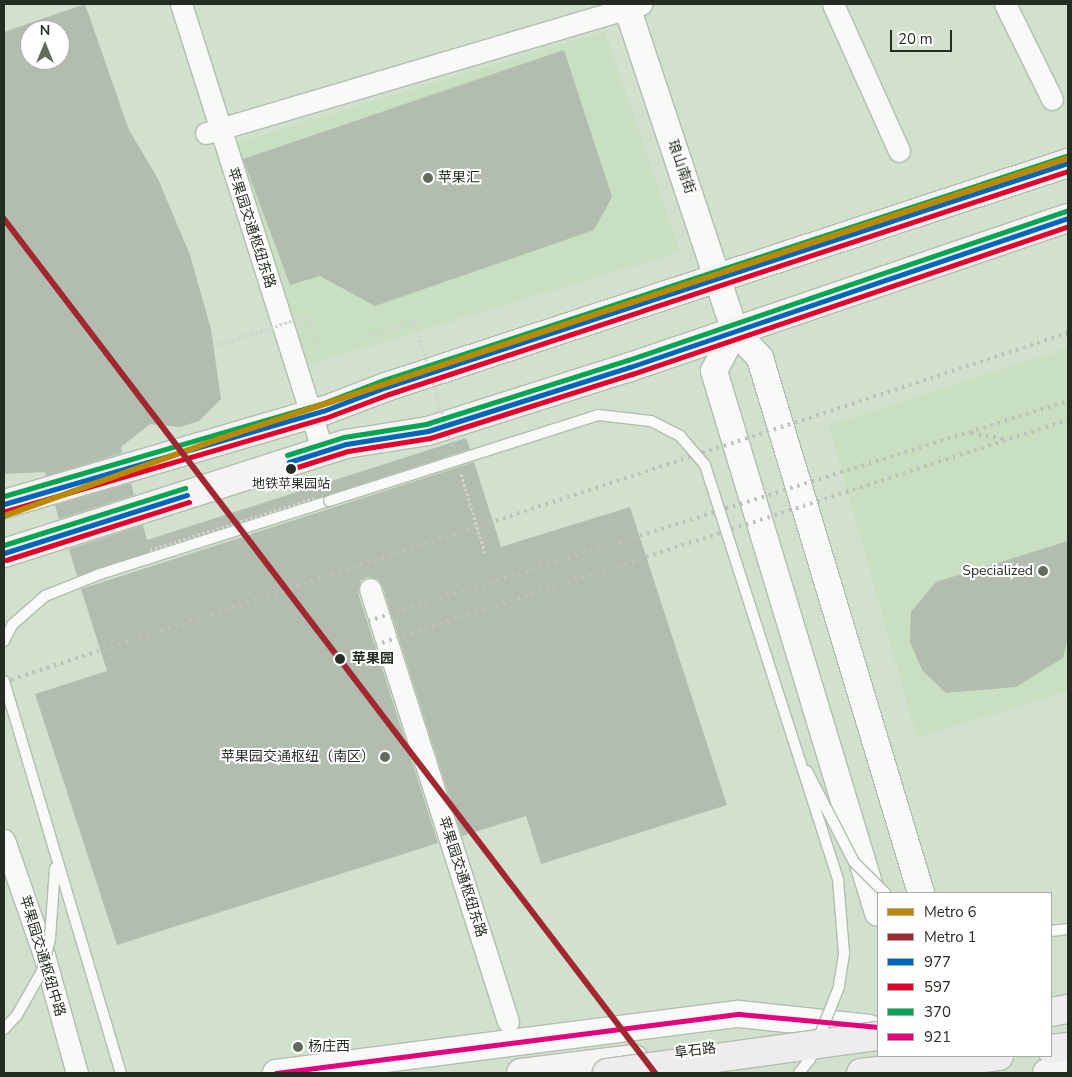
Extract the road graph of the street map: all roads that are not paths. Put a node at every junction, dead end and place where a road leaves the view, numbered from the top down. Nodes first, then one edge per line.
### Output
1 (181, 4) edge
2 (833, 4) edge
3 (1005, 4) edge
4 (631, 5) edge
5 (1052, 99) dead end
6 (212, 131) junction
7 (899, 151) dead end
8 (1068, 163) edge
9 (1068, 218) edge
10 (718, 279) junction
11 (735, 331) junction
12 (310, 415) junction
13 (323, 451) junction
14 (4, 504) edge
15 (4, 552) edge
16 (370, 589) dead end
17 (4, 641) edge
18 (4, 681) edge
19 (792, 741) junction
20 (4, 840) edge
21 (55, 860) junction
22 (884, 892) edge
23 (921, 892) edge
24 (877, 910) edge
25 (1068, 929) edge
26 (1052, 931) edge
27 (1068, 1008) edge
28 (1052, 1011) edge
29 (508, 1021) dead end
30 (4, 1030) edge
31 (875, 1031) edge
32 (1068, 1047) edge
33 (1052, 1049) edge
34 (990, 1057) edge
35 (1068, 1071) edge
36 (76, 1073) edge
37 (121, 1073) edge
38 (276, 1073) edge
39 (521, 1073) edge
40 (607, 1073) edge
41 (799, 1073) edge
42 (861, 1073) edge
43 (1047, 1073) edge

1 - 6 street, 苹果园交通枢纽东路
2 - 7 street
3 - 5 street
4 - 6 street
4 - 10 street, 琅山南街
6 - 12 street, 苹果园交通枢纽东路
8 - 10 main road
9 - 11 main road
10 - 11 street, 琅山南街
10 - 12 main road
11 - 13 main road
11 - 23 street
11 - 24 street
12 - 13 street, 苹果园交通枢纽东路
12 - 14 main road
13 - 15 main road
16 - 29 street, 苹果园交通枢纽东路
17 - 19 lane, bridge
18 - 21 lane, bridge
19 - 22 lane, bridge
19 - 41 lane, bridge
20 - 36 street, 苹果园交通枢纽中路
21 - 30 lane, bridge
21 - 37 lane, bridge
25 - 26 lane
27 - 28 highway
31 - 38 street
31 - 39 main road, 阜石路
31 - 40 highway, 阜石路, bridge
32 - 33 highway
34 - 42 highway
35 - 43 main road

